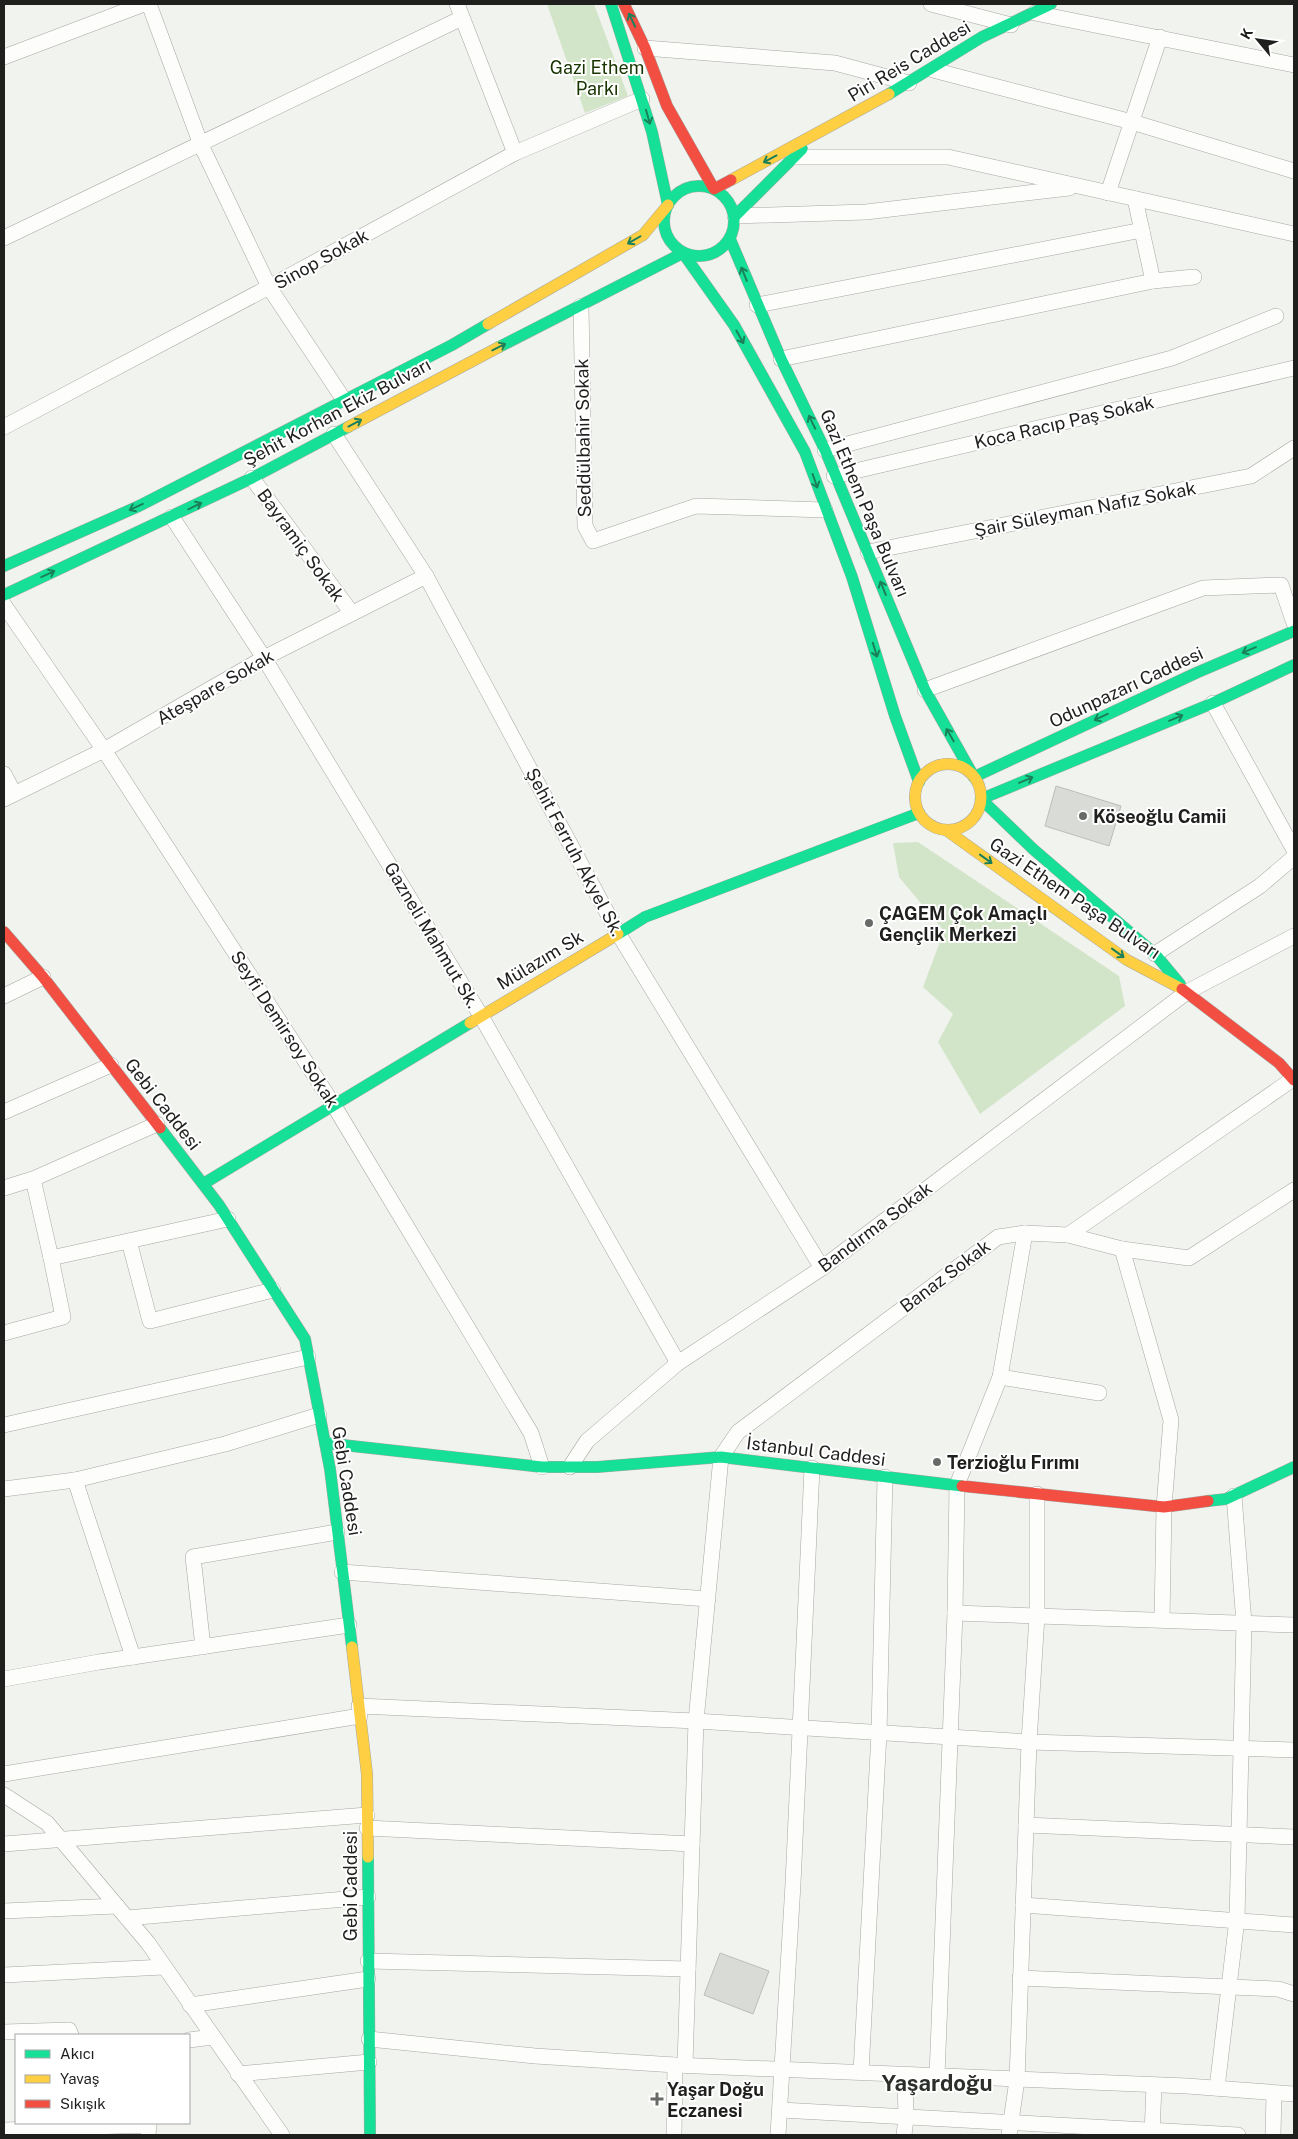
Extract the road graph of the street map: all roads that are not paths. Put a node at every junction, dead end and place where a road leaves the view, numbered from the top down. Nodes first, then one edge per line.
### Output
1 (144, 4) edge
2 (149, 4) edge
3 (457, 4) edge
4 (611, 4) edge
5 (624, 4) edge
6 (932, 4) edge
7 (1051, 4) edge
8 (1035, 13) junction
9 (462, 18) junction
10 (1011, 25) junction
11 (1160, 37) junction
12 (645, 48) junction
13 (4, 57) edge
14 (1294, 65) edge
15 (933, 70) junction
16 (909, 83) junction
17 (642, 99) junction
18 (1132, 122) junction
19 (813, 136) junction
20 (200, 145) junction
21 (515, 153) junction
22 (794, 157) junction
23 (1294, 171) edge
24 (1081, 187) junction
25 (714, 189) junction
26 (1108, 193) junction
27 (1135, 199) junction
28 (668, 206) junction
29 (735, 216) junction
30 (1142, 230) junction
31 (1294, 234) edge
32 (4, 238) edge
33 (730, 239) junction
34 (683, 253) junction
35 (1194, 277) dead end
36 (1153, 281) junction
37 (269, 287) junction
38 (757, 305) junction
39 (581, 306) junction
40 (1276, 316) dead end
41 (781, 360) junction
42 (1294, 368) edge
43 (344, 400) junction
44 (4, 426) edge
45 (334, 434) junction
46 (1294, 448) edge
47 (825, 450) junction
48 (834, 476) junction
49 (252, 478) junction
50 (825, 510) junction
51 (172, 517) junction
52 (868, 552) junction
53 (4, 566) edge
54 (426, 576) junction
55 (4, 595) edge
56 (4, 605) edge
57 (351, 612) junction
58 (1294, 623) edge
59 (1294, 631) edge
60 (264, 658) junction
61 (1294, 664) edge
62 (925, 690) junction
63 (1213, 703) junction
64 (104, 750) junction
65 (4, 774) edge
66 (974, 777) junction
67 (919, 782) junction
68 (9, 796) edge
69 (981, 799) junction
70 (919, 814) junction
71 (946, 830) junction
72 (1294, 850) edge
73 (1294, 857) edge
74 (4, 932) edge
75 (618, 933) junction
76 (1294, 936) edge
77 (1155, 954) junction
78 (43, 976) junction
79 (1187, 992) junction
80 (4, 996) edge
81 (481, 1016) junction
82 (111, 1065) junction
83 (1294, 1079) edge
84 (333, 1104) junction
85 (4, 1112) edge
86 (157, 1124) junction
87 (33, 1178) junction
88 (203, 1184) junction
89 (4, 1188) edge
90 (1294, 1190) edge
91 (228, 1219) junction
92 (1025, 1233) junction
93 (1068, 1235) junction
94 (130, 1241) junction
95 (1122, 1249) junction
96 (51, 1258) junction
97 (822, 1268) junction
98 (273, 1290) junction
99 (4, 1333) edge
100 (308, 1357) junction
101 (678, 1363) junction
102 (1000, 1377) junction
103 (1099, 1393) dead end
104 (319, 1414) junction
105 (4, 1424) edge
106 (325, 1443) junction
107 (720, 1457) junction
108 (542, 1467) junction
109 (570, 1467) junction
110 (1294, 1467) edge
111 (812, 1468) junction
112 (885, 1477) junction
113 (75, 1480) junction
114 (957, 1485) junction
115 (4, 1490) edge
116 (1037, 1494) junction
117 (1234, 1496) junction
118 (1164, 1507) junction
119 (338, 1532) junction
120 (342, 1572) junction
121 (708, 1599) junction
122 (955, 1613) junction
123 (1037, 1616) junction
124 (1162, 1620) junction
125 (1244, 1622) junction
126 (349, 1625) junction
127 (1294, 1625) edge
128 (203, 1647) junction
129 (133, 1657) junction
130 (4, 1679) edge
131 (359, 1711) junction
132 (696, 1721) junction
133 (799, 1728) junction
134 (879, 1733) junction
135 (951, 1738) junction
136 (1028, 1742) junction
137 (1242, 1749) junction
138 (1294, 1750) edge
139 (4, 1774) edge
140 (4, 1795) edge
141 (367, 1822) junction
142 (1026, 1825) junction
143 (1237, 1834) junction
144 (1294, 1837) edge
145 (61, 1839) junction
146 (4, 1844) edge
147 (692, 1844) junction
148 (368, 1897) junction
149 (1023, 1905) junction
150 (117, 1906) junction
151 (4, 1910) edge
152 (127, 1918) junction
153 (1237, 1919) junction
154 (1294, 1925) edge
155 (368, 1961) junction
156 (164, 1967) junction
157 (688, 1969) junction
158 (4, 1974) edge
159 (1020, 1978) junction
160 (368, 1979) junction
161 (1229, 1988) junction
162 (1294, 1994) edge
163 (190, 2005) junction
164 (4, 2032) edge
165 (71, 2034) edge
166 (213, 2037) junction
167 (190, 2040) edge
168 (369, 2040) junction
169 (369, 2062) junction
170 (680, 2065) junction
171 (782, 2068) junction
172 (861, 2072) junction
173 (238, 2074) junction
174 (905, 2075) junction
175 (936, 2076) junction
176 (1017, 2080) junction
177 (1154, 2085) junction
178 (1217, 2088) junction
179 (1274, 2093) junction
180 (1294, 2094) edge
181 (781, 2110) junction
182 (906, 2118) junction
183 (4, 2130) edge
184 (1010, 2130) edge
185 (1152, 2132) edge
186 (148, 2135) edge
187 (282, 2135) edge
188 (370, 2135) edge
189 (674, 2135) edge
190 (778, 2135) edge
191 (904, 2135) edge
192 (1238, 2135) edge
193 (1272, 2135) edge

1 - 13 street
2 - 20 street
3 - 9 street
4 - 17 main road
12 -> 5 main road
6 - 10 street
7 - 8 main road, Piri Reis Caddesi
8 - 10 main road, Piri Reis Caddesi
8 - 11 street
9 - 20 street
9 - 21 street
10 - 15 main road, Piri Reis Caddesi
11 - 14 street
11 - 18 street
12 - 16 street
12 - 25 main road
15 - 16 main road, Piri Reis Caddesi
15 - 18 street
16 - 19 main road, Piri Reis Caddesi
17 - 21 street, Sinop Sokak
17 -> 28 main road
18 - 23 street
18 - 26 street
19 - 22 main road, Piri Reis Caddesi
19 -> 25 main road, Piri Reis Caddesi
20 - 32 street
20 - 37 street
21 - 37 street, Sinop Sokak
22 - 24 street
22 - 29 main road, Piri Reis Caddesi
24 - 26 street
24 - 29 street
25 - 28 main road
25 - 29 main road
26 - 27 street
27 - 30 street
27 - 31 street
28 - 34 main road
28 -> 43 main road, Şehit Korhan Ekiz Bulvarı
29 - 33 main road
30 - 36 street
30 - 38 street
33 - 34 main road
38 -> 33 main road, Gazi Ethem Paşa Bulvarı
34 - 39 main road, Şehit Korhan Ekiz Bulvarı
34 -> 50 main road, Gazi Ethem Paşa Bulvarı
35 - 36 street
36 - 41 street
37 - 43 street
37 - 44 street, Sinop Sokak
38 - 41 main road, Gazi Ethem Paşa Bulvarı
45 -> 39 main road, Şehit Korhan Ekiz Bulvarı
39 - 50 street, Seddülbahir Sokak
40 - 47 street
47 -> 41 main road, Gazi Ethem Paşa Bulvarı
42 - 48 street, Koca Racıp Paş Sokak
43 -> 53 main road, Şehit Korhan Ekiz Bulvarı
45 - 49 main road, Şehit Korhan Ekiz Bulvarı
45 - 54 street, Şehit Ferruh Akyel Sk.
46 - 52 street, Şair Süleyman Nafız Sokak
47 - 48 main road, Gazi Ethem Paşa Bulvarı
48 - 52 main road, Gazi Ethem Paşa Bulvarı
51 -> 49 main road, Şehit Korhan Ekiz Bulvarı
49 - 57 street, Bayramiç Sokak
50 -> 67 main road, Gazi Ethem Paşa Bulvarı
55 -> 51 main road, Şehit Korhan Ekiz Bulvarı
51 - 60 street, Gazneli Mahmut Sk.
62 -> 52 main road, Gazi Ethem Paşa Bulvarı
54 - 57 street, Ateşpare Sokak
54 - 75 street, Şehit Ferruh Akyel Sk.
56 - 64 street, Seyfi Demirsoy Sokak
57 - 60 street, Ateşpare Sokak
58 - 62 street
59 -> 66 main road, Odunpazarı Caddesi
60 - 64 street, Ateşpare Sokak
60 - 81 street, Gazneli Mahmut Sk.
61 - 63 main road
66 -> 62 main road, Gazi Ethem Paşa Bulvarı
69 -> 63 main road
63 - 72 street
64 - 68 street, Ateşpare Sokak
64 - 84 street, Seyfi Demirsoy Sokak
65 - 68 street
66 - 67 main road
66 - 69 main road
67 - 70 main road
69 - 71 main road
69 - 77 main road, Gazi Ethem Paşa Bulvarı
70 - 71 main road
70 - 75 main road, Mülazım Sk
71 -> 79 main road, Gazi Ethem Paşa Bulvarı
73 - 77 street
74 - 78 main road, Gebi Caddesi
75 - 81 main road, Mülazım Sk
75 - 97 street, Şehit Ferruh Akyel Sk.
76 - 79 street, Bandırma Sokak
77 - 79 main road, Gazi Ethem Paşa Bulvarı
78 - 80 street
78 - 82 main road, Gebi Caddesi
79 - 83 main road, Gazi Ethem Paşa Bulvarı
79 - 97 street, Bandırma Sokak
81 - 84 main road, Mülazım Sk
81 - 101 street, Gazneli Mahmut Sk.
82 - 85 street
82 - 86 main road, Gebi Caddesi
83 - 93 street
84 - 88 main road, Mülazım Sk
84 - 108 street, Seyfi Demirsoy Sokak
86 - 87 street
86 - 88 main road, Gebi Caddesi
87 - 89 street
87 - 96 street
88 - 91 main road, Gebi Caddesi
90 - 95 street, Banaz Sokak
91 - 94 street
91 - 98 main road, Gebi Caddesi
92 - 93 street, Banaz Sokak
92 - 102 street
92 - 107 street, Banaz Sokak
93 - 95 street, Banaz Sokak
94 - 96 street
94 - 98 street
95 - 118 street
96 - 99 street
97 - 101 street, Bandırma Sokak
98 - 100 main road, Gebi Caddesi
100 - 104 main road, Gebi Caddesi
100 - 105 street
101 - 109 street, Bandırma Sokak
102 - 103 street
102 - 114 street
104 - 106 main road, Gebi Caddesi
104 - 113 street
106 - 108 main road, İstanbul Caddesi
106 - 119 main road, Gebi Caddesi
107 - 109 main road, İstanbul Caddesi
107 - 111 main road, İstanbul Caddesi
107 - 121 street
108 - 109 main road, İstanbul Caddesi
110 - 117 main road, İstanbul Caddesi
111 - 112 main road, İstanbul Caddesi
111 - 133 street
112 - 114 main road, İstanbul Caddesi
112 - 134 street
113 - 115 street
113 - 129 street
114 - 116 main road, İstanbul Caddesi
114 - 122 street
116 - 118 main road, İstanbul Caddesi
116 - 123 street
117 - 118 main road, İstanbul Caddesi
117 - 125 street
118 - 124 street
119 - 120 main road, Gebi Caddesi
119 - 128 street
120 - 121 street
120 - 126 main road, Gebi Caddesi
121 - 132 street
122 - 123 street
122 - 135 street
123 - 124 street
123 - 136 street
124 - 125 street
125 - 127 street
125 - 137 street
126 - 128 street
126 - 131 main road, Gebi Caddesi
128 - 129 street
129 - 130 street
131 - 132 street
131 - 139 street
131 - 141 main road, Gebi Caddesi
132 - 133 street
132 - 147 street
133 - 134 street
133 - 171 street
134 - 135 street
134 - 172 street
135 - 136 street
135 - 175 street
136 - 137 street
136 - 142 street
137 - 138 street
137 - 143 street
140 - 145 street
141 - 145 street
141 - 147 street
141 - 148 main road, Gebi Caddesi
142 - 143 street
142 - 149 street
143 - 144 street
143 - 153 street
145 - 146 street
145 - 150 street
147 - 157 street
148 - 152 street
148 - 155 main road, Gebi Caddesi
149 - 153 street
149 - 159 street
150 - 151 street
150 - 152 street
152 - 156 street
153 - 154 street
153 - 161 street
155 - 157 street
155 - 160 main road, Gebi Caddesi
156 - 158 street
156 - 163 street
157 - 170 street
159 - 161 street
159 - 176 street
160 - 163 street
160 - 168 main road, Gebi Caddesi
161 - 162 street
161 - 178 street
163 - 166 street
164 - 165 street
166 - 167 street
166 - 173 street
168 - 169 main road, Gebi Caddesi
168 - 170 street
169 - 173 street
169 - 188 main road, Gebi Caddesi
170 - 171 street
170 - 189 street
171 - 172 street
171 - 181 street
172 - 174 street
173 - 187 street
174 - 175 street
174 - 182 street
175 - 176 street
176 - 177 street
176 - 184 street
177 - 178 street
177 - 185 street
178 - 179 street
179 - 180 street
179 - 193 street
181 - 182 street
181 - 190 street
182 - 184 street
182 - 191 street
183 - 186 street
184 - 185 street
185 - 192 street

